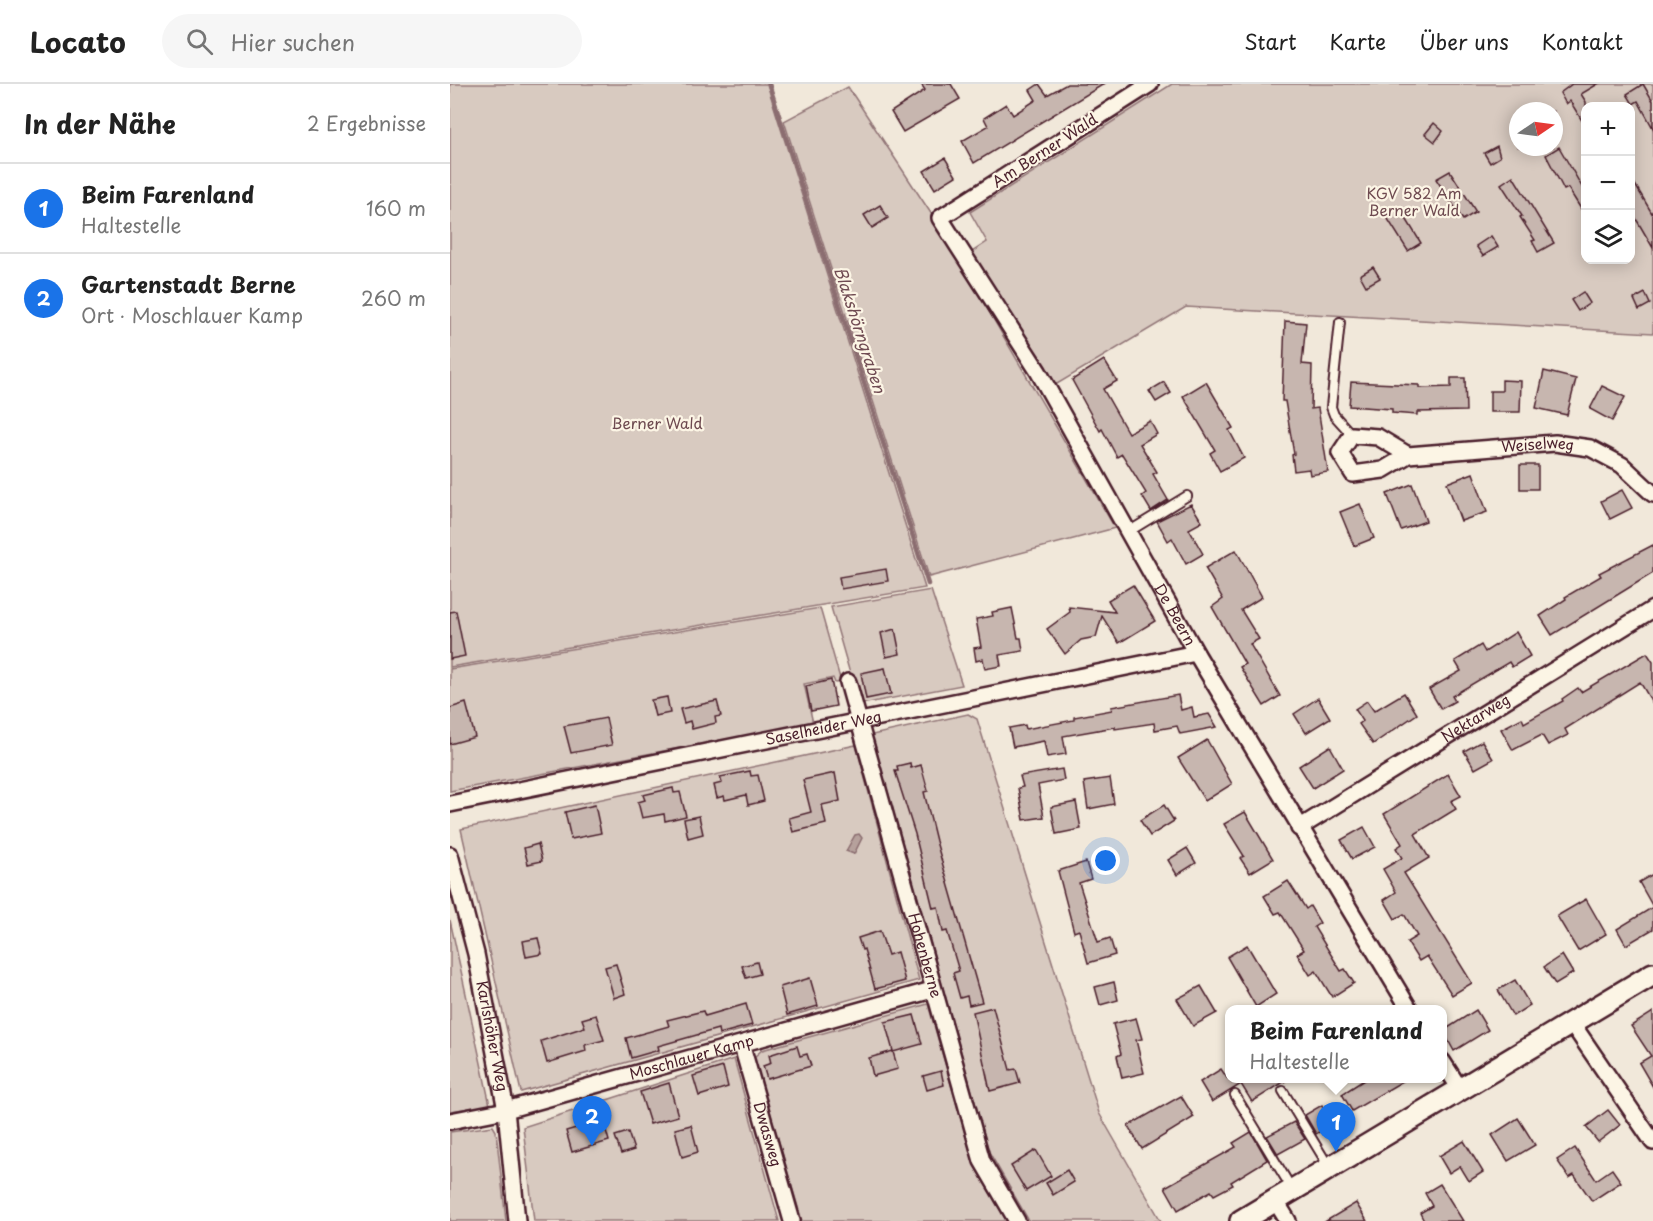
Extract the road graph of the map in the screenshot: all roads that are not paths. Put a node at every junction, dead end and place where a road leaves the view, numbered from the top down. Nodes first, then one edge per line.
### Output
1 (1150, 84) edge
2 (940, 218) joint
3 (1340, 322) dead end
4 (1352, 435) junction
5 (1408, 455) junction
6 (1653, 494) edge
7 (1187, 496) dead end
8 (1128, 532) junction
9 (1653, 609) edge
10 (1196, 653) junction
11 (848, 682) dead end
12 (857, 723) junction
13 (450, 804) edge
14 (1299, 828) junction
15 (450, 855) edge
16 (1653, 974) edge
17 (932, 990) junction
18 (1407, 1005) edge
19 (1571, 1022) junction
20 (742, 1046) junction
21 (1447, 1068) edge
22 (1460, 1089) junction
23 (1283, 1091) dead end
24 (1236, 1095) dead end
25 (506, 1110) junction
26 (450, 1121) edge
27 (1653, 1142) edge
28 (1329, 1167) junction
29 (1284, 1194) junction
30 (517, 1221) edge
31 (792, 1221) edge
32 (1017, 1221) edge
33 (1241, 1221) edge
34 (1288, 1221) edge

1 - 2 street, Am Berner Wald
2 - 8 street, De Beern
3 - 4 lane
4 - 5 street
4 - 5 street, Weiselweg
5 - 6 street, Weiselweg
7 - 8 lane
8 - 10 street, De Beern
9 - 14 street, Nektarweg
10 - 12 street, Saselheider Weg
10 - 14 street, De Beern
11 - 12 street, Hohenberne
12 - 13 street, Saselheider Weg
12 - 17 street, Hohenberne
14 - 18 street, De Beern
15 - 25 street, Karlshöher Weg
16 - 19 street
17 - 20 street, Moschlauer Kamp
17 - 32 street, Hohenberne
19 - 22 street
19 - 27 street
20 - 25 street, Moschlauer Kamp
20 - 31 street, Dwasweg
21 - 22 street
22 - 28 street
23 - 28 lane
24 - 29 lane
25 - 26 street, Moschlauer Kamp
25 - 30 street, Karlshöher Weg
28 - 29 street
29 - 33 street
29 - 34 street

